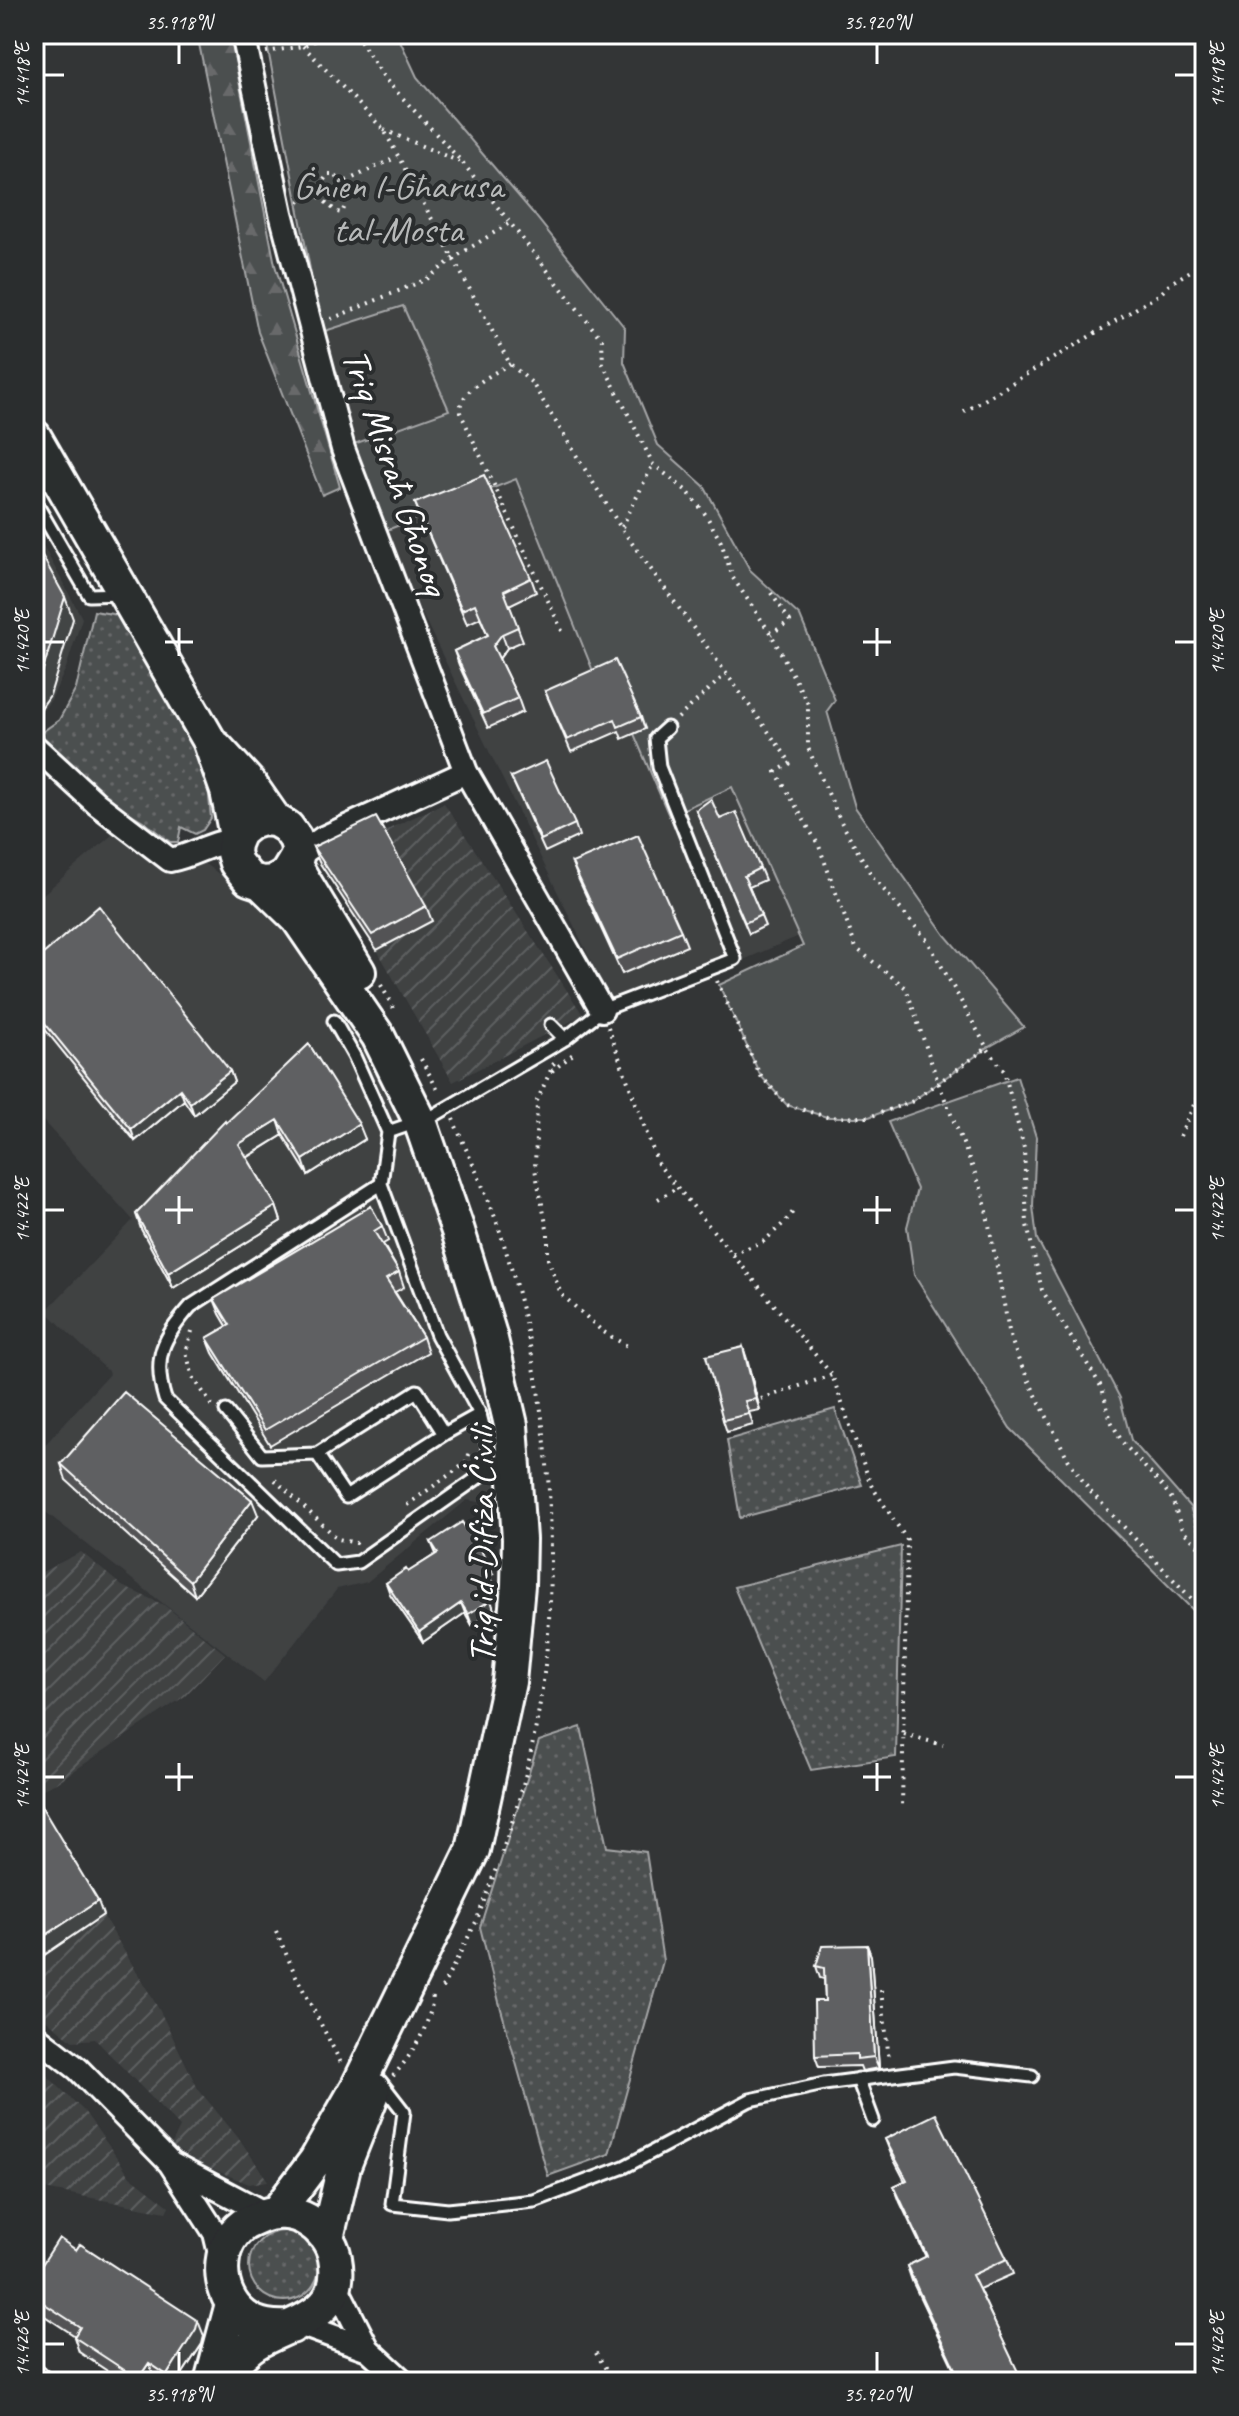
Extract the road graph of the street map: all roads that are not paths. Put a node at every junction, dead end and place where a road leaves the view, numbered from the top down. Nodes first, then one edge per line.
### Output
1 (245, 45) edge
2 (34, 436) edge
3 (34, 500) edge
4 (127, 594) junction
5 (667, 728) road end
6 (209, 740) junction
7 (34, 746) edge
8 (466, 772) junction
9 (295, 841) junction
10 (235, 846) junction
11 (261, 883) junction
12 (602, 1010) junction
13 (334, 1021) dead end
14 (551, 1025) dead end
15 (375, 1038) junction
16 (565, 1039) junction
17 (432, 1116) junction
18 (388, 1132) junction
19 (381, 1184) junction
20 (222, 1412) road end
21 (480, 1414) junction
22 (444, 1434) junction
23 (317, 1454) junction
24 (500, 1470) junction
25 (34, 2035) edge
26 (1032, 2076) dead end
27 (858, 2079) junction
28 (373, 2085) junction
29 (873, 2120) dead end
30 (170, 2163) junction
31 (272, 2213) junction
32 (327, 2238) junction
33 (222, 2263) junction
34 (335, 2284) junction
35 (232, 2304) junction
36 (295, 2325) junction
37 (368, 2349) junction
38 (34, 2368) edge
39 (49, 2382) edge
40 (214, 2382) edge
41 (404, 2382) edge

1 - 8 street, Triq Misraħ Għonoq
2 - 4 main road, Triq id-Difiża Ċivili
3 - 4 lane
4 - 6 main road, Triq id-Difiża Ċivili
5 - 12 lane
6 - 9 main road, Triq id-Difiża Ċivili
6 - 10 main road, Triq id-Difiża Ċivili
7 - 10 street
8 - 9 street
8 - 12 street, Triq Misraħ Għonoq
9 - 10 main road
9 - 11 main road
9 - 17 main road, Triq id-Difiża Ċivili
10 - 11 main road, Triq id-Difiża Ċivili
11 - 15 main road, Triq id-Difiża Ċivili
12 - 16 lane
13 - 15 lane
14 - 16 lane
15 - 17 main road, Triq id-Difiża Ċivili
15 - 18 lane
16 - 17 lane
17 - 18 lane
17 - 24 main road, Triq id-Difiża Ċivili
17 - 28 main road, Triq id-Difiża Ċivili
18 - 19 lane
19 - 21 lane
19 - 24 lane
20 - 23 lane
21 - 22 lane
21 - 24 lane
22 - 23 lane
22 - 23 lane
24 - 28 main road, Triq id-Difiża Ċivili
25 - 30 street
26 - 27 lane
27 - 28 lane
27 - 29 lane
28 - 31 main road, Triq id-Difiża Ċivili
28 - 32 main road, Triq id-Difiża Ċivili
30 - 31 street
30 - 33 street
31 - 32 main road
31 - 33 main road, Triq id-Difiża Ċivili
32 - 34 main road, Triq id-Difiża Ċivili
33 - 35 main road
34 - 36 main road
34 - 37 street
35 - 36 main road
35 - 40 main road
36 - 37 street
36 - 40 main road
37 - 41 street
38 - 39 lane

